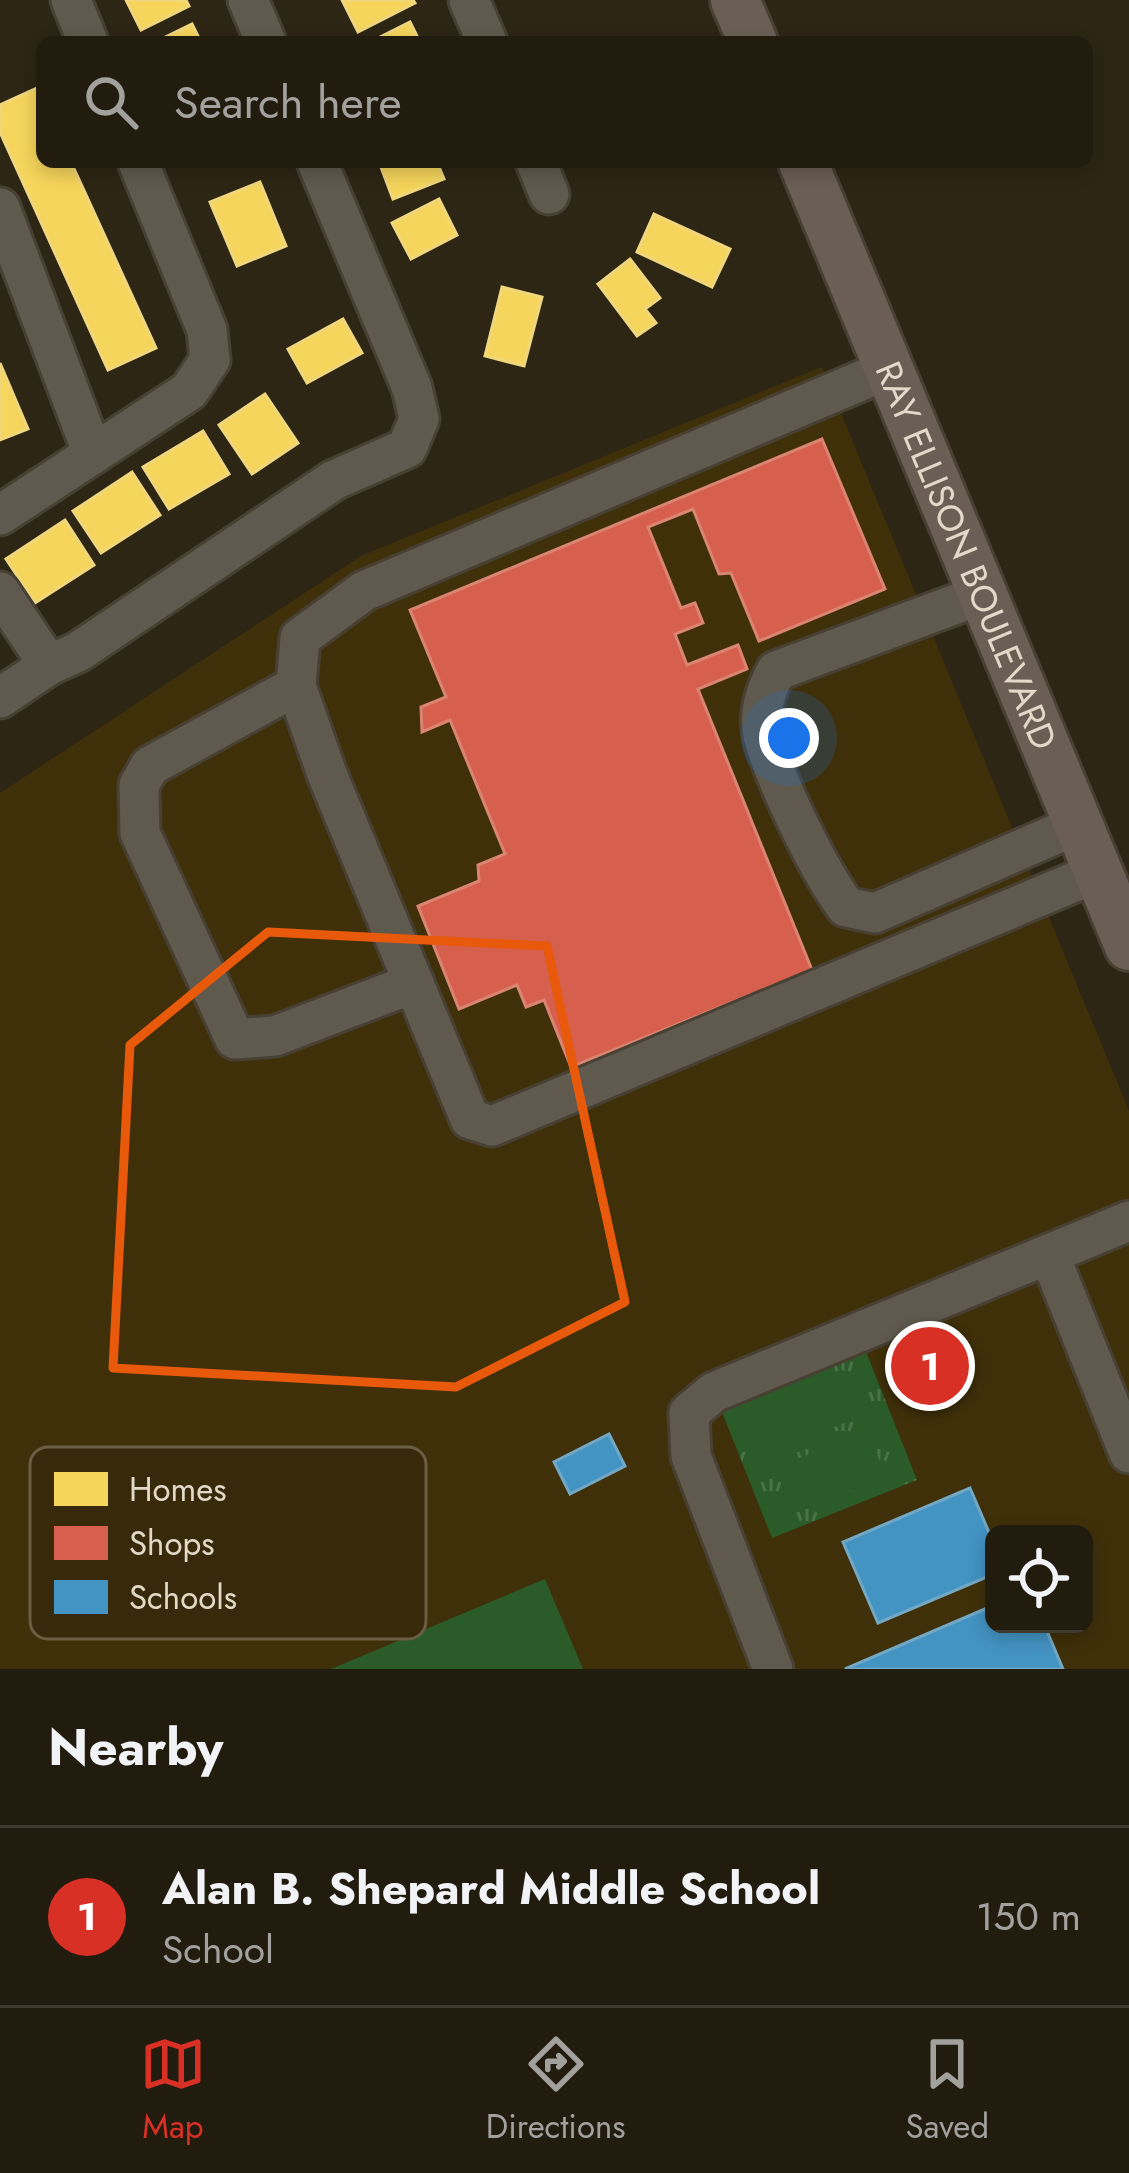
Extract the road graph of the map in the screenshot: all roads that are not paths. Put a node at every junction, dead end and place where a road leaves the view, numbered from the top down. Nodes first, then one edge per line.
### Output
1 (70, 0) edge
2 (248, 0) edge
3 (469, 0) edge
4 (735, 0) edge
5 (85, 36) edge
6 (263, 36) edge
7 (484, 36) edge
8 (750, 36) edge
9 (140, 168) edge
10 (320, 168) edge
11 (805, 168) edge
12 (0, 208) edge
13 (889, 369) junction
14 (93, 454) junction
15 (0, 515) edge
16 (0, 592) edge
17 (982, 594) junction
18 (50, 665) junction
19 (296, 686) junction
20 (0, 698) edge
21 (1078, 824) junction
22 (1098, 872) junction
23 (1129, 946) edge
24 (414, 982) junction
25 (1129, 1221) edge
26 (1049, 1254) junction
27 (1129, 1453) edge
28 (772, 1669) edge

1 - 5 street
2 - 6 street
3 - 7 street
4 - 8 main road
9 - 14 street
10 - 18 street
11 - 13 main road, RAY ELLISON BOULEVARD
12 - 14 street
13 - 17 main road, RAY ELLISON BOULEVARD
13 - 19 street
14 - 15 street
16 - 18 street
17 - 21 main road, RAY ELLISON BOULEVARD
17 - 21 street
18 - 20 street
19 - 24 street
19 - 24 street
21 - 22 main road, RAY ELLISON BOULEVARD
22 - 23 main road, RAY ELLISON BOULEVARD
22 - 24 street
25 - 26 street
26 - 27 street
26 - 28 street

